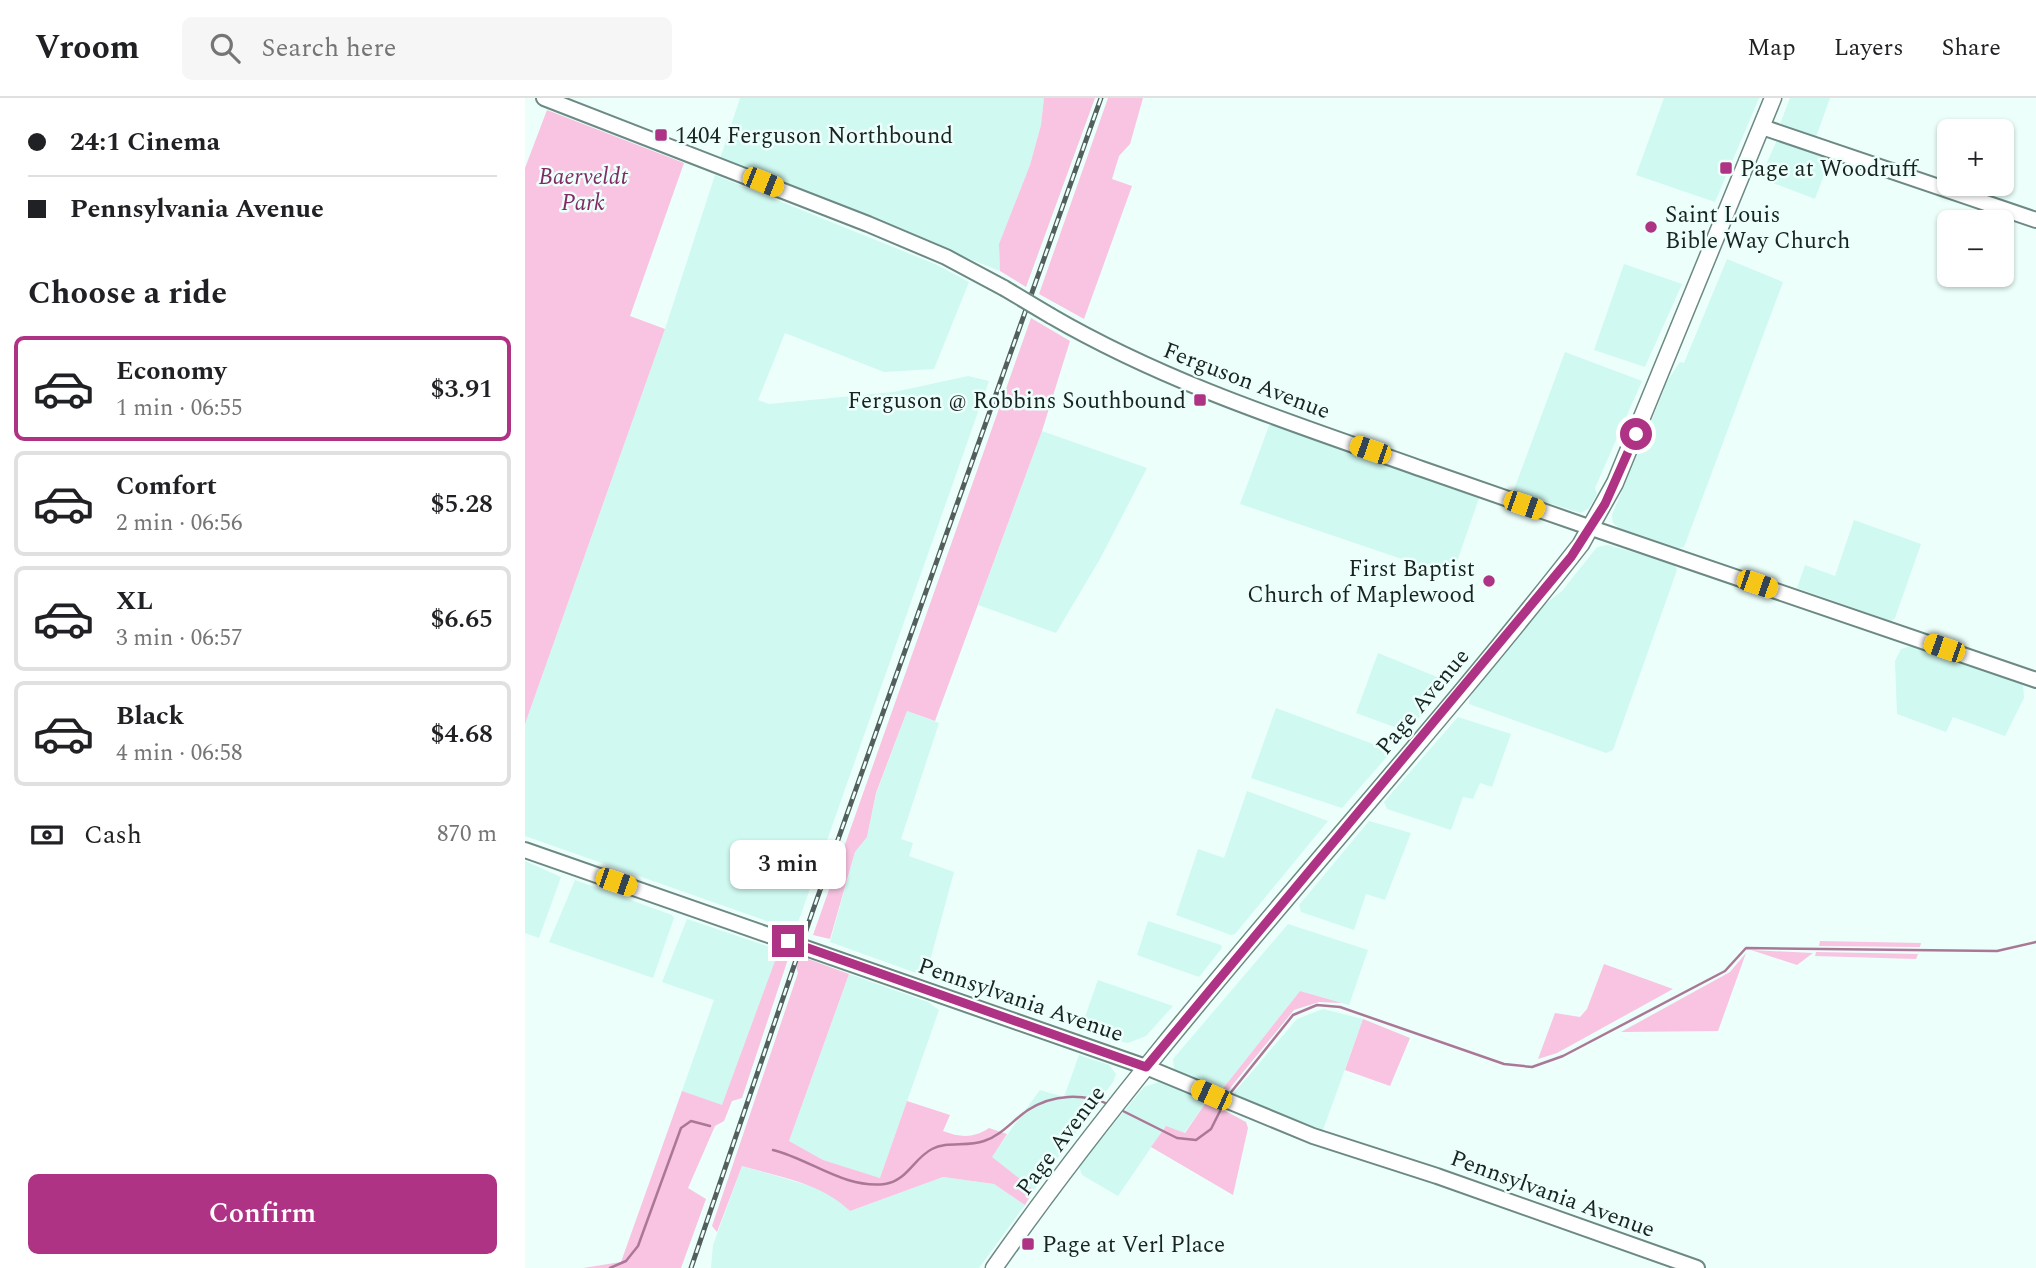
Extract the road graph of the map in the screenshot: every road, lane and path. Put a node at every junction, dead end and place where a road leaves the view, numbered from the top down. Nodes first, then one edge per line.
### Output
1 (544, 98) edge
2 (1773, 98) edge
3 (1762, 127) junction
4 (2036, 220) edge
5 (1592, 528) junction
6 (2036, 680) edge
7 (525, 850) edge
8 (1146, 1067) junction
9 (994, 1268) edge
10 (1697, 1268) edge

1 - 5 street, Ferguson Avenue, bridge
2 - 3 main road, Page Avenue
3 - 4 street
3 - 5 main road, Page Avenue
5 - 6 street, Ferguson Avenue
5 - 8 main road, Page Avenue
7 - 8 street, Pennsylvania Avenue
8 - 9 main road, Page Avenue
8 - 10 street, Pennsylvania Avenue

